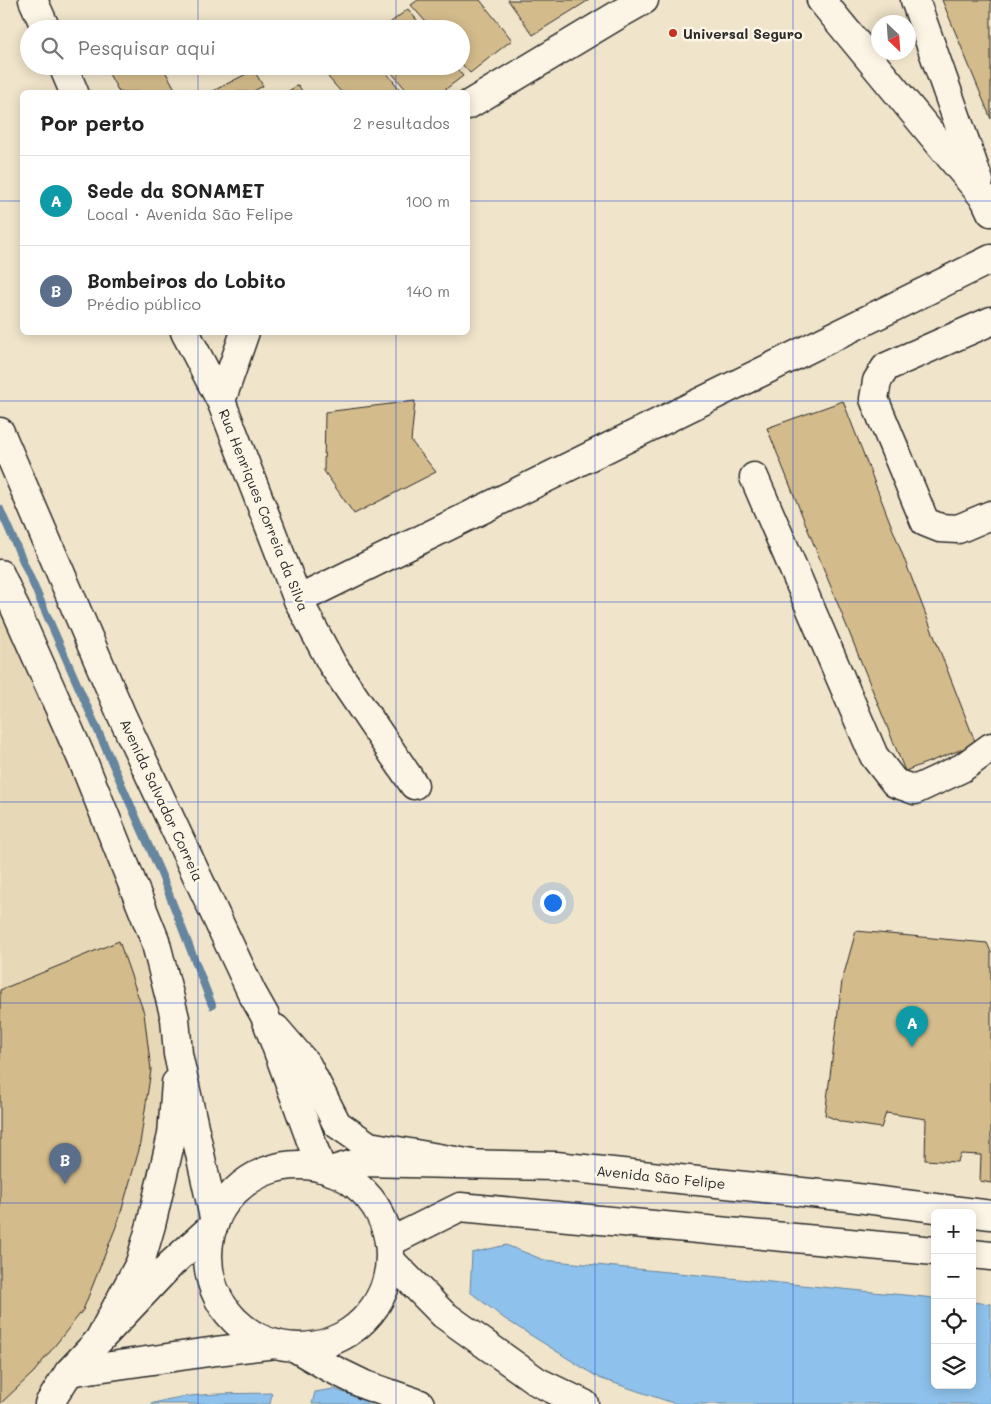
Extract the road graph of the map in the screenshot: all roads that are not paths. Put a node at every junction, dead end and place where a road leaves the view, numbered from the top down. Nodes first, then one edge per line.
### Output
1 (33, 0) edge
2 (644, 0) edge
3 (821, 0) edge
4 (915, 0) edge
5 (42, 20) edge
6 (66, 75) edge
7 (73, 90) edge
8 (470, 104) edge
9 (988, 206) edge
10 (991, 258) edge
11 (991, 321) edge
12 (187, 335) edge
13 (244, 335) edge
14 (221, 401) junction
15 (0, 432) edge
16 (754, 477) dead end
17 (991, 515) edge
18 (0, 574) edge
19 (298, 600) junction
20 (991, 747) edge
21 (414, 785) dead end
22 (265, 1016) junction
23 (178, 1054) junction
24 (473, 1164) junction
25 (326, 1169) junction
26 (991, 1215) edge
27 (215, 1223) junction
28 (931, 1251) edge
29 (390, 1252) junction
30 (976, 1254) edge
31 (991, 1256) edge
32 (99, 1340) junction
33 (285, 1346) junction
34 (69, 1372) junction
35 (49, 1404) edge
36 (420, 1404) edge
37 (584, 1404) edge

1 - 5 main road
2 - 8 main road
3 - 9 main road
4 - 9 main road
6 - 7 main road
10 - 19 main road
11 - 17 main road
12 - 14 main road, Rua Henriques Correia da Silva
13 - 14 main road
14 - 19 main road, Rua Henriques Correia da Silva
15 - 22 main road, Avenida Salvador Correia
16 - 20 main road
18 - 23 main road
19 - 21 main road, Rua Henriques Correia da Silva
22 - 24 main road
22 - 25 main road, Avenida Salvador Correia
23 - 27 main road
23 - 32 main road
24 - 25 main road, Avenida São Felipe
24 - 26 main road, Avenida São Felipe
25 - 27 main road
25 - 29 main road
27 - 32 main road
27 - 33 main road
28 - 29 main road
29 - 33 main road
29 - 37 main road
30 - 31 main road
32 - 34 main road
33 - 34 main road
33 - 36 main road
34 - 35 main road

